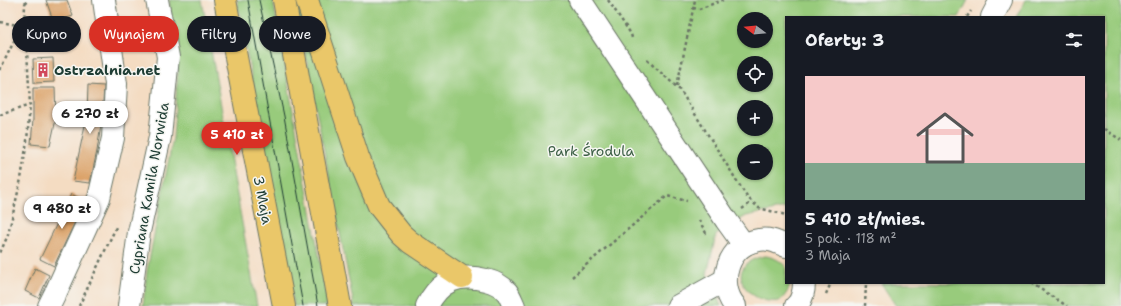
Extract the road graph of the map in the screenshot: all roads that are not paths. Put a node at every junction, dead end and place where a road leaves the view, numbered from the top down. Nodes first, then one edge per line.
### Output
1 (104, 0) edge
2 (157, 0) edge
3 (225, 0) edge
4 (284, 0) edge
5 (307, 0) edge
6 (580, 0) edge
7 (1001, 0) edge
8 (993, 16) edge
9 (744, 245) junction
10 (785, 246) edge
11 (462, 277) junction
12 (725, 280) junction
13 (804, 284) edge
14 (49, 306) edge
15 (130, 306) edge
16 (284, 306) edge
17 (340, 306) edge
18 (428, 306) edge
19 (514, 306) edge
20 (678, 306) edge
21 (735, 306) edge
22 (796, 306) edge

1 - 14 street
2 - 15 street, Cypriana Kamila Norwida
3 - 16 main road, 3 Maja
4 - 17 main road
5 - 11 main road
6 - 9 street
7 - 8 street
9 - 10 street
9 - 12 street
11 - 18 street
11 - 19 street
12 - 20 street
12 - 21 street
13 - 22 street

